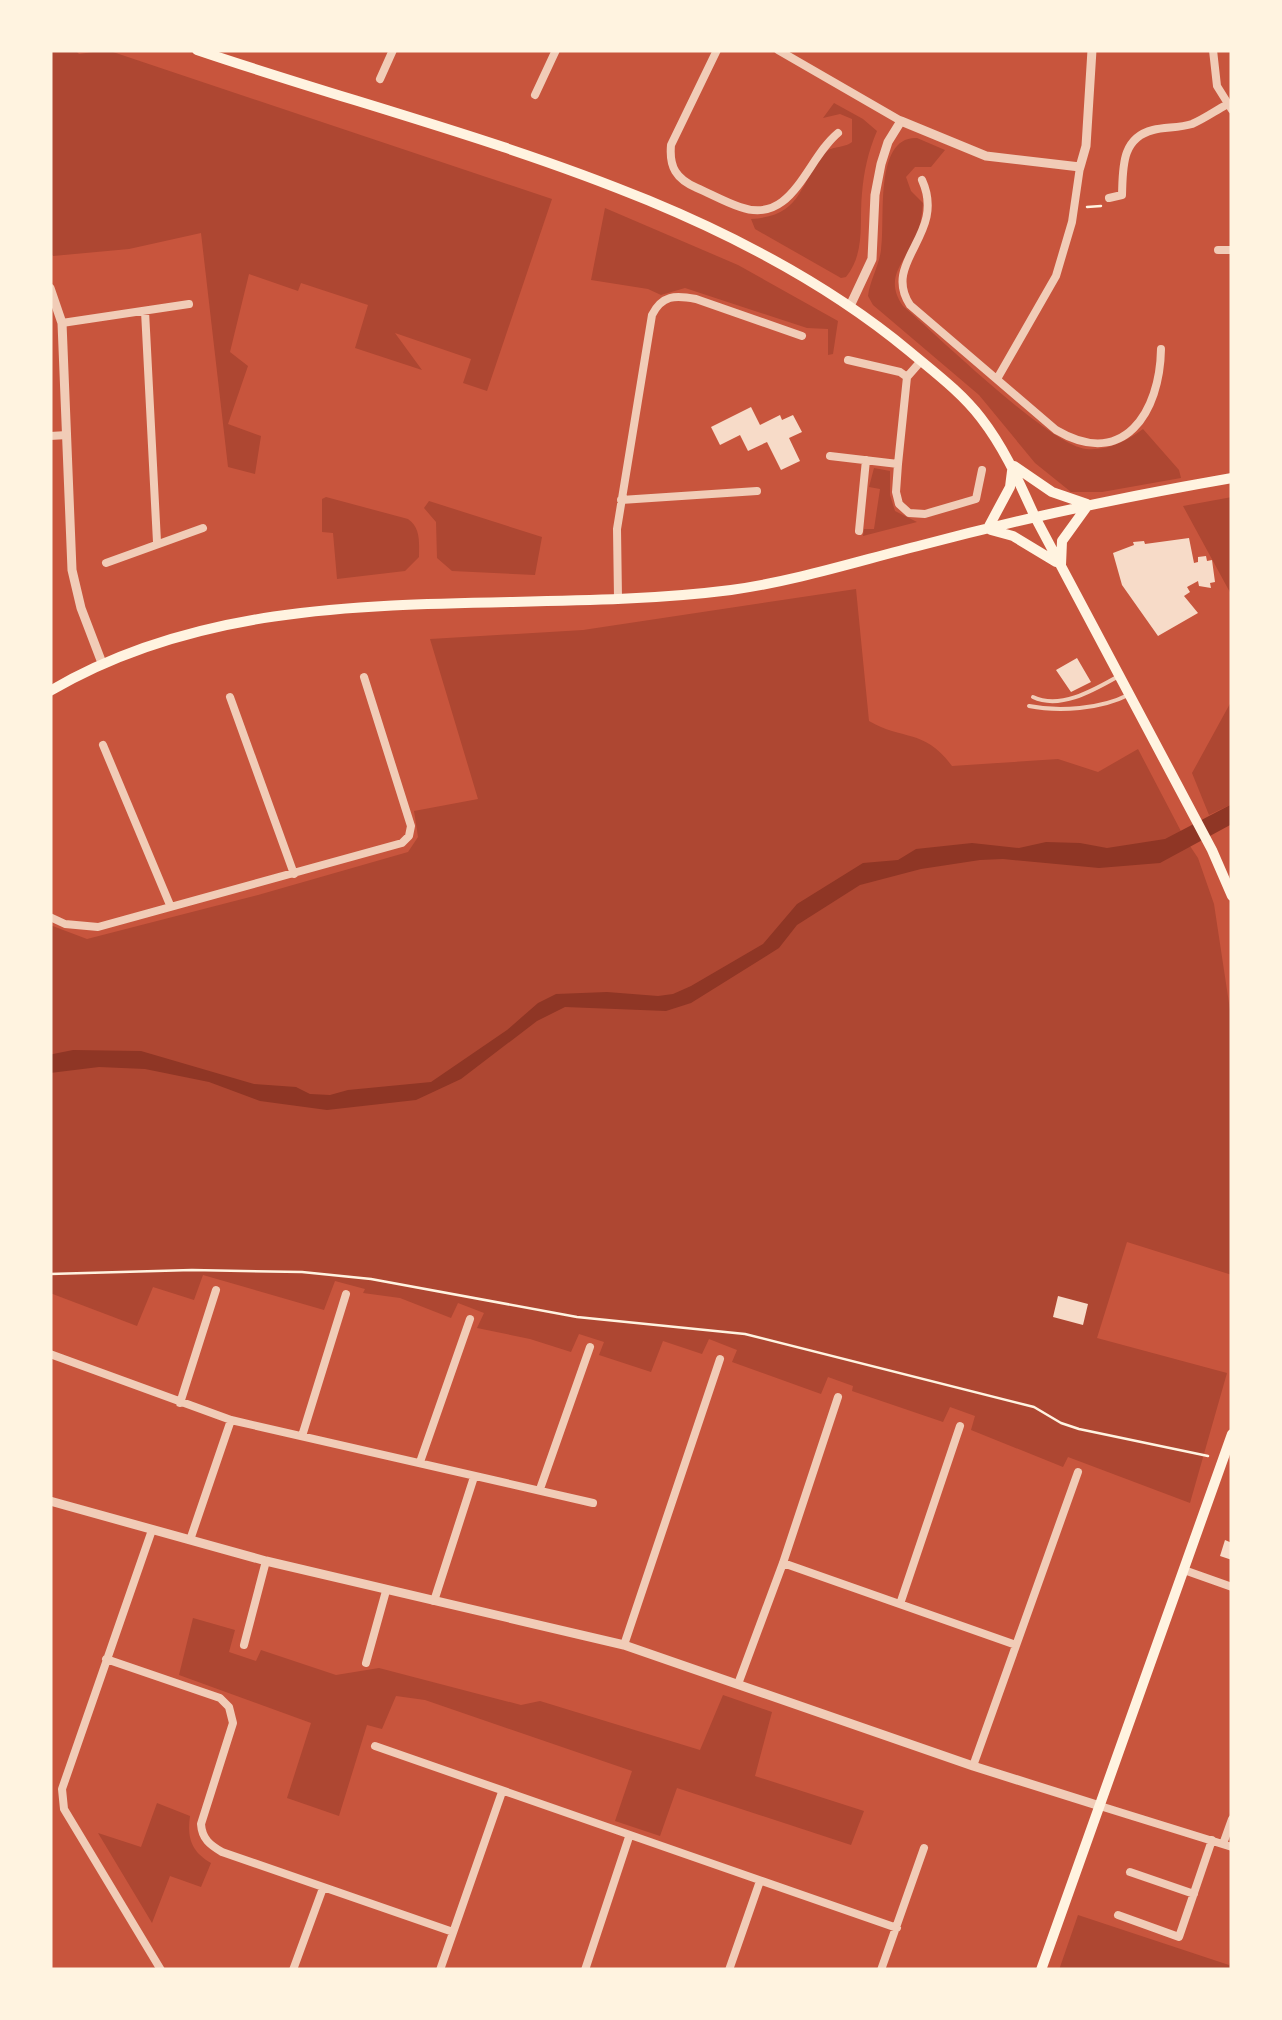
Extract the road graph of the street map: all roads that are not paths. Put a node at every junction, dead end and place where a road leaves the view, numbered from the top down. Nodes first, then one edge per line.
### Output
1 (197, 50) edge
2 (392, 50) edge
3 (556, 50) edge
4 (717, 50) edge
5 (778, 50) edge
6 (800, 50) edge
7 (1092, 50) edge
8 (1212, 50) edge
9 (793, 60) junction
10 (380, 79) dead end
11 (535, 94) dead end
12 (1229, 108) edge
13 (901, 121) junction
14 (838, 133) dead end
15 (1080, 167) junction
16 (922, 180) dead end
17 (1109, 198) road end
18 (1218, 250) dead end
19 (1232, 250) edge
20 (50, 288) edge
21 (189, 304) dead end
22 (850, 306) junction
23 (145, 311) junction
24 (62, 324) junction
25 (802, 336) dead end
26 (1161, 349) dead end
27 (848, 360) dead end
28 (921, 361) junction
29 (907, 378) junction
30 (998, 379) junction
31 (67, 435) junction
32 (50, 436) edge
33 (830, 456) dead end
34 (866, 460) junction
35 (898, 464) junction
36 (1013, 465) junction
37 (982, 470) dead end
38 (1232, 478) edge
39 (757, 491) dead end
40 (620, 500) junction
41 (1089, 505) junction
42 (1035, 517) junction
43 (203, 528) dead end
44 (988, 528) junction
45 (858, 531) dead end
46 (158, 542) junction
47 (106, 563) dead end
48 (1060, 566) junction
49 (618, 598) junction
50 (102, 663) junction
51 (1119, 676) junction
52 (364, 677) dead end
53 (50, 690) edge
54 (1128, 695) junction
55 (1033, 696) dead end
56 (230, 697) dead end
57 (1030, 706) dead end
58 (103, 745) dead end
59 (294, 874) junction
60 (1232, 896) edge
61 (170, 905) junction
62 (50, 917) edge
63 (216, 1290) dead end
64 (346, 1294) dead end
65 (470, 1318) dead end
66 (590, 1347) dead end
67 (50, 1354) edge
68 (720, 1359) dead end
69 (838, 1397) dead end
70 (180, 1403) junction
71 (231, 1420) junction
72 (960, 1426) dead end
73 (1232, 1434) edge
74 (302, 1436) junction
75 (420, 1462) junction
76 (1078, 1472) dead end
77 (474, 1476) junction
78 (540, 1489) junction
79 (50, 1501) edge
80 (594, 1503) dead end
81 (152, 1530) junction
82 (190, 1540) junction
83 (266, 1561) junction
84 (784, 1563) junction
85 (1184, 1570) junction
86 (1232, 1587) edge
87 (386, 1590) junction
88 (434, 1601) junction
89 (900, 1604) junction
90 (624, 1645) junction
91 (1016, 1645) junction
92 (244, 1646) dead end
93 (106, 1659) junction
94 (366, 1662) dead end
95 (738, 1684) junction
96 (374, 1746) dead end
97 (972, 1766) junction
98 (502, 1792) junction
99 (1100, 1806) junction
100 (1232, 1819) edge
101 (629, 1836) junction
102 (1212, 1840) junction
103 (1228, 1845) edge
104 (924, 1848) dead end
105 (1130, 1872) dead end
106 (760, 1880) junction
107 (323, 1888) junction
108 (1194, 1894) junction
109 (1118, 1915) dead end
110 (897, 1928) junction
111 (453, 1932) junction
112 (162, 1970) edge
113 (294, 1970) edge
114 (440, 1970) edge
115 (585, 1970) edge
116 (729, 1970) edge
117 (880, 1970) edge
118 (1040, 1970) edge

1 - 22 main road
2 - 10 street
3 - 11 street
4 - 14 street
5 - 9 street
6 - 9 street
7 - 15 street
8 - 12 street
9 - 13 street
12 - 17 street
13 - 15 street
13 - 22 street
15 - 30 street
16 - 30 street
18 - 19 street
20 - 24 street
21 - 23 street
22 - 28 main road
23 - 24 street
23 - 46 street
24 - 31 street
25 - 40 street
26 - 30 street
27 - 29 street
28 - 29 street
28 - 36 main road
29 - 35 street
31 - 32 street
31 - 50 street
33 - 34 street
34 - 35 street
34 - 45 street
35 - 37 street
36 - 41 main road
36 - 42 main road
36 - 44 main road
38 - 41 main road
39 - 40 street
40 - 49 street
41 - 42 main road
41 - 48 main road
42 - 44 main road
42 - 48 main road
43 - 46 street
44 - 48 main road
44 - 49 main road
46 - 47 street
48 - 51 main road
49 - 50 main road
50 - 53 main road
51 - 54 main road
51 - 55 lane
52 - 59 street
54 - 57 lane
54 - 60 main road
56 - 59 street
58 - 61 street
59 - 61 street
61 - 62 street
63 - 70 street
64 - 74 street
65 - 75 street
66 - 78 street
67 - 70 street
68 - 90 street
69 - 84 street
70 - 71 street
71 - 74 street
71 - 82 street
72 - 89 street
73 - 85 main road
74 - 75 street
75 - 77 street
76 - 91 street
77 - 78 street
77 - 88 street
78 - 80 street
79 - 81 street
81 - 82 street
81 - 93 street
82 - 83 street
83 - 87 street
83 - 92 street
84 - 89 street
84 - 95 street
85 - 86 street
85 - 99 main road
87 - 88 street
87 - 94 street
88 - 90 street
89 - 91 street
90 - 95 street
91 - 97 street
93 - 107 street
93 - 112 street
95 - 97 street
96 - 98 street
97 - 99 street
98 - 101 street
98 - 111 street
99 - 102 street
99 - 118 main road
100 - 103 street
101 - 106 street
101 - 115 street
102 - 103 street
102 - 108 street
104 - 110 street
105 - 108 street
106 - 110 street
106 - 116 street
107 - 111 street
107 - 113 street
108 - 109 street
110 - 117 street
111 - 114 street

